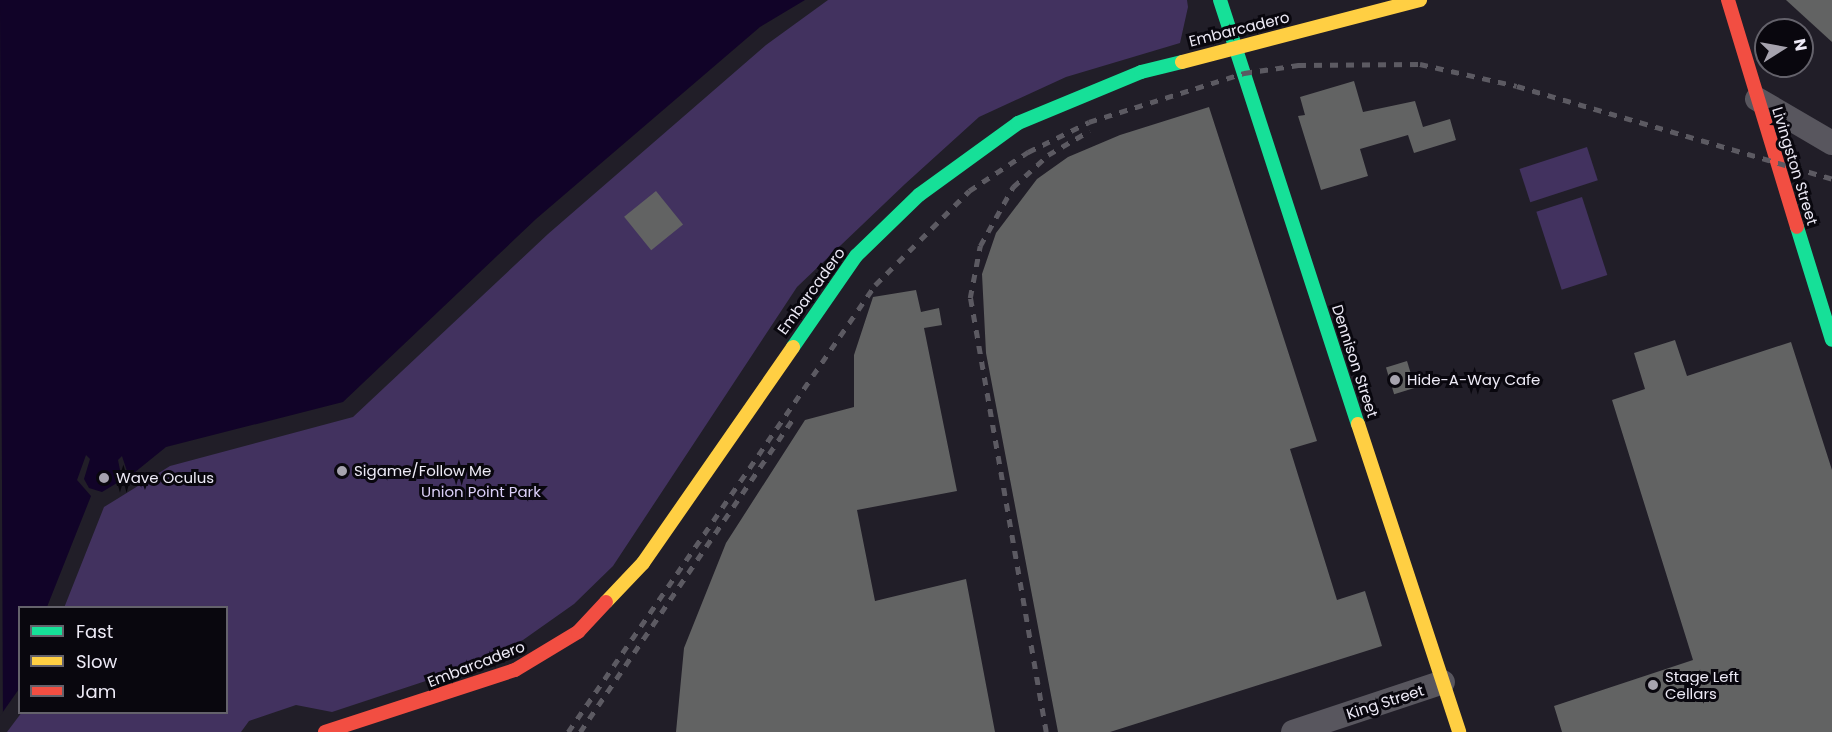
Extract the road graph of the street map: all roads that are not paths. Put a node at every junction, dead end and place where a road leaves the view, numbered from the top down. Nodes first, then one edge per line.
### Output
1 (1220, 0) edge
2 (1420, 0) edge
3 (1728, 0) edge
4 (1235, 47) junction
5 (1757, 99) junction
6 (1832, 143) edge
7 (1832, 340) edge
8 (1443, 682) junction
9 (326, 732) edge
10 (1293, 732) edge
11 (1459, 732) edge

1 - 4 main road, Dennison Street
2 - 4 main road, Embarcadero
3 - 5 main road, Livingston Street
4 - 8 main road, Dennison Street
4 - 9 main road, Embarcadero
5 - 6 street
5 - 7 main road, Livingston Street
8 - 10 street, King Street
8 - 11 main road, Dennison Street

